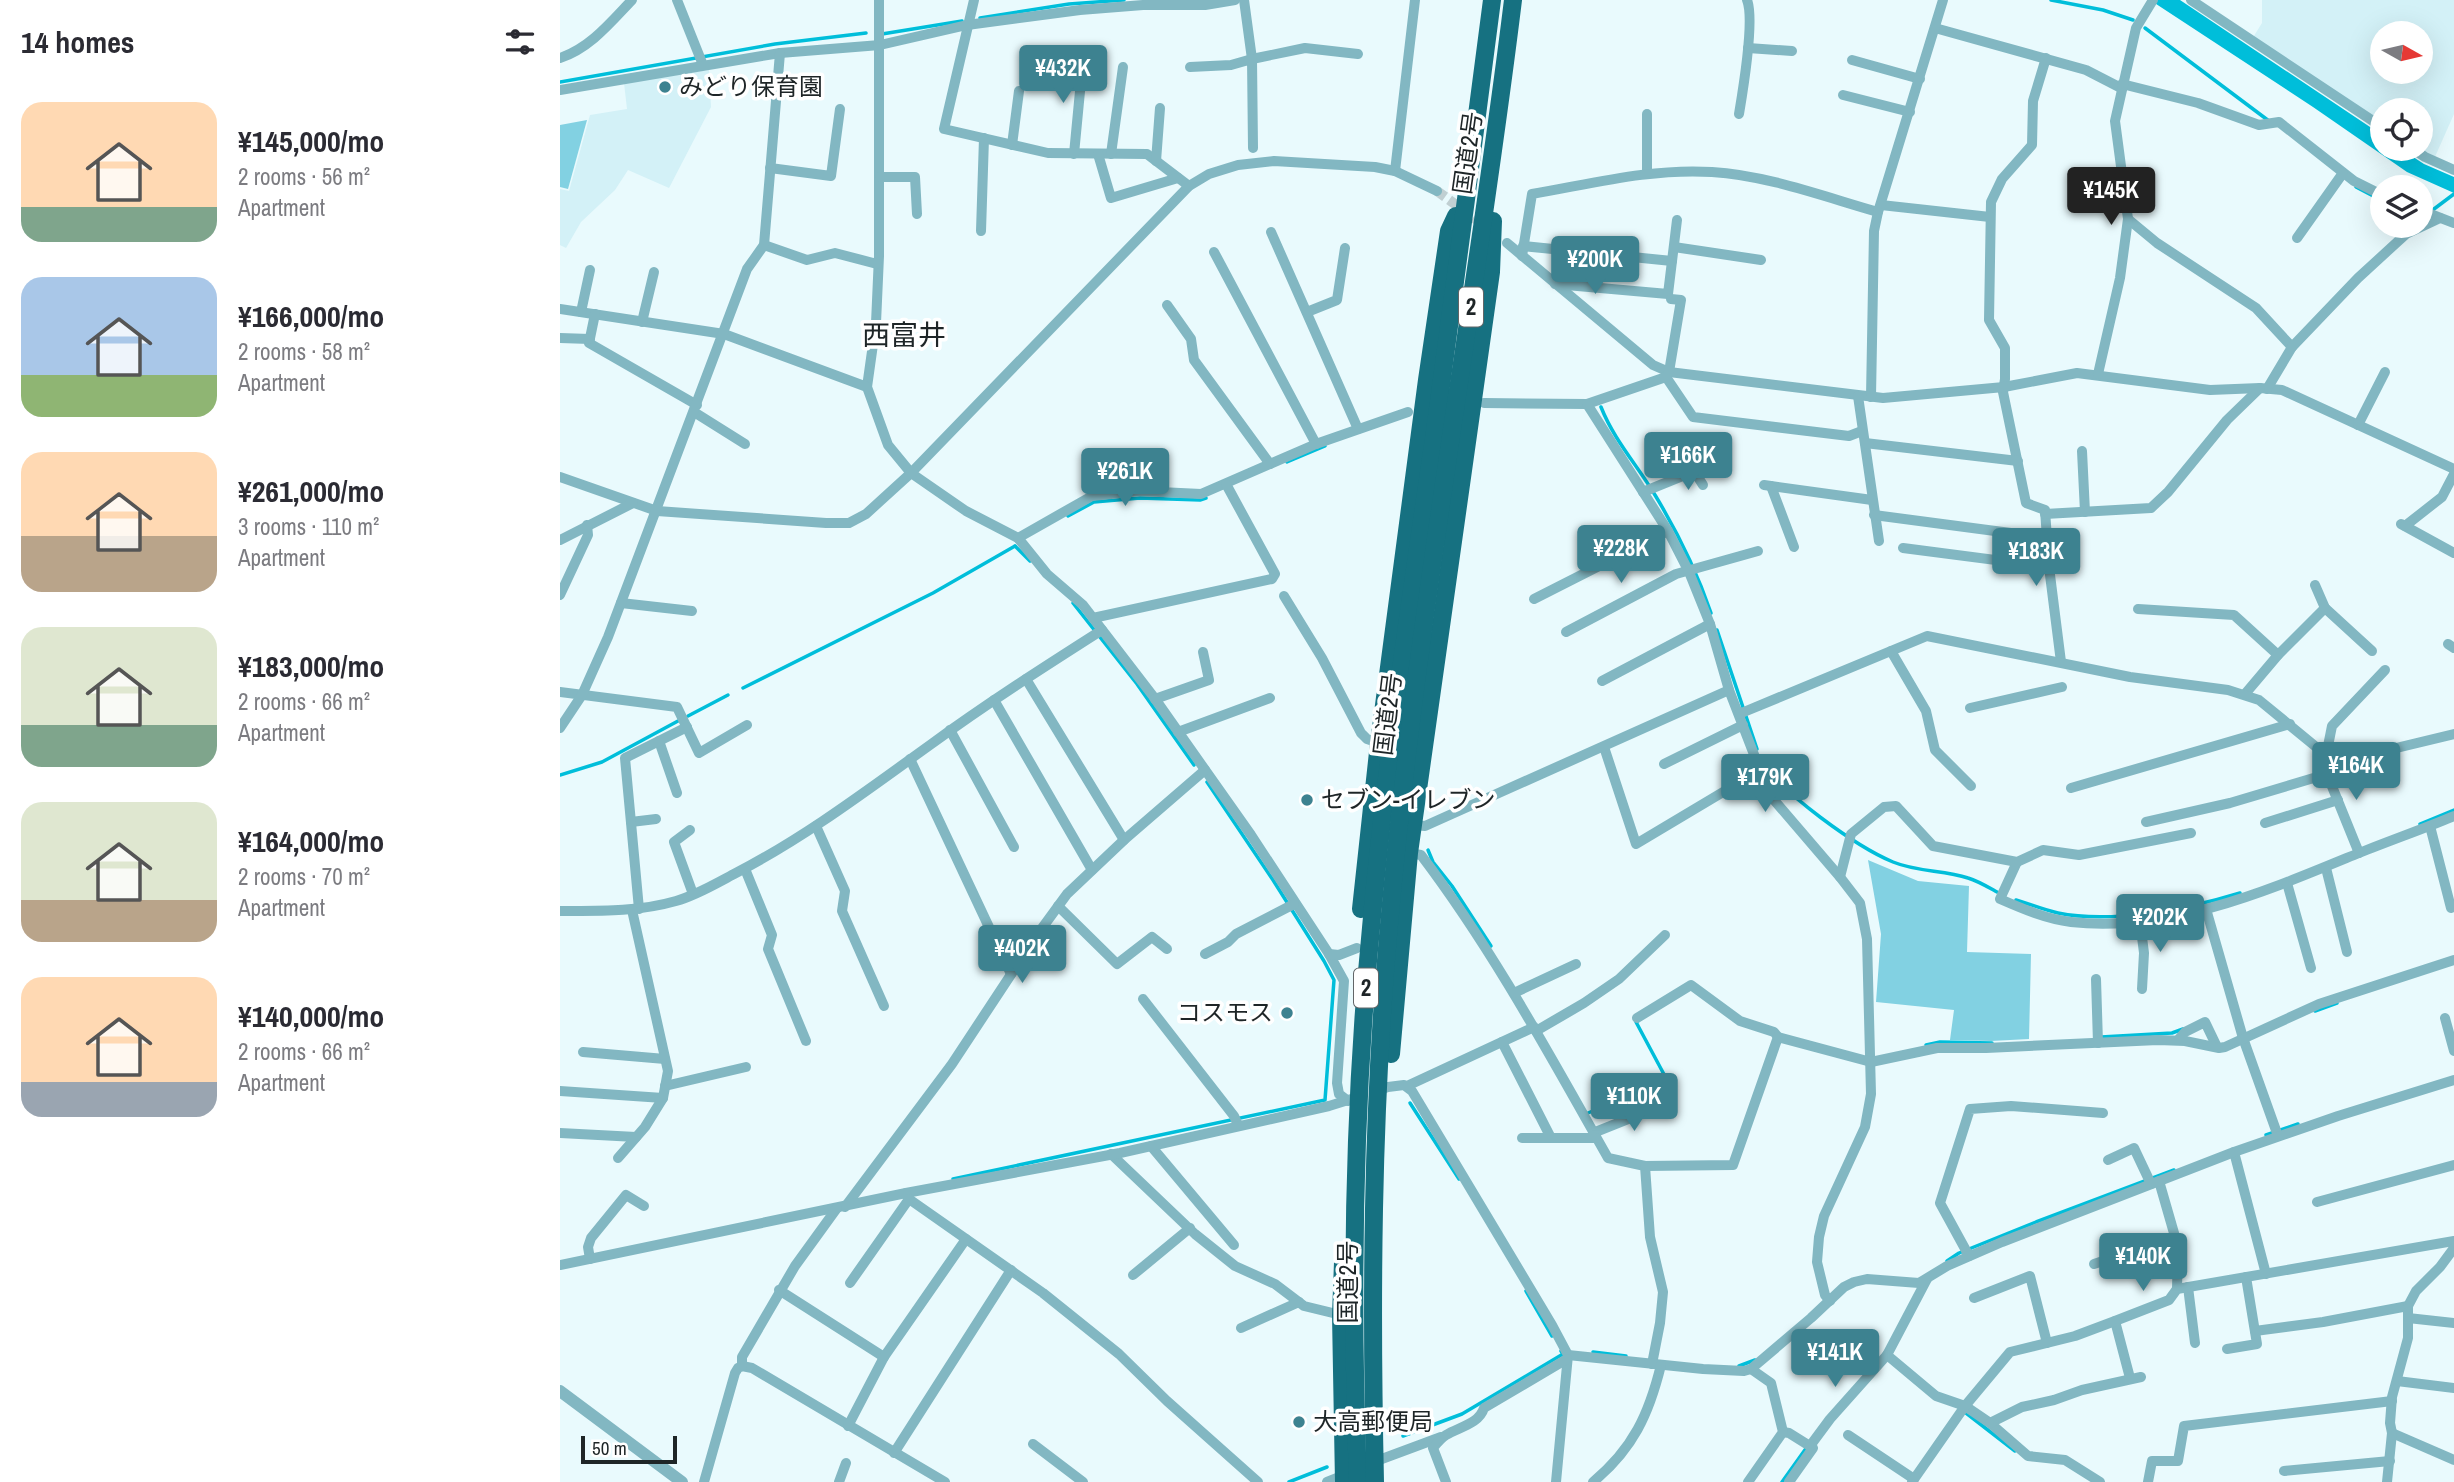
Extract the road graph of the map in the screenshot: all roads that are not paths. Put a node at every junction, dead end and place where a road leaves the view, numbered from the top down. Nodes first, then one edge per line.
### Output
1 (632, 0) edge
2 (677, 0) edge
3 (879, 0) edge
4 (1234, 0) edge
5 (1244, 0) edge
6 (1415, 0) edge
7 (1492, 0) edge
8 (1513, 0) edge
9 (1747, 0) edge
10 (1943, 0) edge
11 (2191, 0) edge
12 (2152, 1) edge
13 (1205, 2) edge
14 (1142, 3) edge
15 (973, 5) edge
16 (1079, 6) edge
17 (967, 25) junction
18 (1935, 27) junction
19 (880, 45) junction
20 (1748, 48) junction
21 (1792, 51) dead end
22 (780, 53) junction
23 (1358, 54) dead end
24 (560, 58) edge
25 (2046, 58) junction
26 (1252, 59) junction
27 (1083, 60) dead end
28 (1852, 60) dead end
29 (702, 61) junction
30 (1123, 66) dead end
31 (1190, 67) dead end
32 (1920, 79) junction
33 (2122, 86) junction
34 (560, 89) edge
35 (1019, 90) dead end
36 (1843, 94) dead end
37 (1160, 108) dead end
38 (840, 109) dead end
39 (1910, 112) junction
40 (1499, 113) junction
41 (1647, 114) dead end
42 (1739, 114) dead end
43 (2370, 119) edge
44 (984, 138) junction
45 (1012, 145) junction
46 (1253, 148) dead end
47 (1073, 154) junction
48 (1098, 154) junction
49 (1111, 154) junction
50 (1156, 161) junction
51 (2433, 161) edge
52 (770, 168) junction
53 (2454, 170) edge
54 (1395, 171) junction
55 (2343, 173) junction
56 (1647, 174) junction
57 (880, 177) junction
58 (1178, 178) junction
59 (1189, 186) junction
60 (1437, 191) tunnel mouth
61 (2370, 191) edge
62 (1466, 198) junction
63 (1879, 209) junction
64 (917, 214) dead end
65 (2433, 215) edge
66 (1990, 217) junction
67 (2439, 217) junction
68 (2128, 219) junction
69 (1677, 220) dead end
70 (2454, 223) edge
71 (981, 231) dead end
72 (1271, 232) dead end
73 (2297, 238) dead end
74 (1507, 243) dead end
75 (764, 245) junction
76 (1674, 247) junction
77 (1345, 248) dead end
78 (1522, 251) junction
79 (1214, 252) dead end
80 (1761, 260) dead end
81 (1672, 261) junction
82 (877, 264) junction
83 (590, 270) dead end
84 (654, 272) dead end
85 (1555, 284) junction
86 (1671, 299) dead end
87 (1167, 305) dead end
88 (560, 309) edge
89 (580, 312) junction
90 (1307, 312) junction
91 (595, 314) junction
92 (642, 322) junction
93 (724, 334) junction
94 (560, 338) edge
95 (590, 339) junction
96 (2292, 347) junction
97 (2385, 372) dead end
98 (1667, 374) junction
99 (2098, 374) junction
100 (867, 387) junction
101 (2004, 387) junction
102 (2263, 388) junction
103 (1858, 396) junction
104 (1871, 397) junction
105 (1484, 403) dead end
106 (1587, 404) junction
107 (696, 409) junction
108 (1408, 412) dead end
109 (2358, 425) junction
110 (1358, 429) junction
111 (1862, 431) junction
112 (1865, 443) junction
113 (746, 444) dead end
114 (1316, 444) junction
115 (2082, 451) dead end
116 (2018, 461) junction
117 (1270, 464) junction
118 (2454, 471) edge
119 (911, 473) junction
120 (560, 477) edge
121 (1703, 485) dead end
122 (1228, 488) junction
123 (1644, 492) junction
124 (1434, 499) junction
125 (1872, 500) junction
126 (633, 503) junction
127 (657, 511) junction
128 (2085, 512) junction
129 (2045, 514) junction
130 (1874, 515) junction
131 (587, 525) junction
132 (1668, 531) junction
133 (1018, 538) junction
134 (2048, 538) junction
135 (560, 540) edge
136 (1879, 541) dead end
137 (1794, 547) dead end
138 (1903, 548) dead end
139 (1758, 551) dead end
140 (2454, 553) edge
141 (2049, 567) junction
142 (1689, 572) junction
143 (2315, 585) dead end
144 (560, 596) edge
145 (1284, 596) dead end
146 (1534, 599) dead end
147 (621, 603) junction
148 (2325, 608) junction
149 (2138, 609) dead end
150 (692, 611) dead end
151 (1093, 618) junction
152 (1710, 624) junction
153 (1102, 630) junction
154 (1566, 632) dead end
155 (1891, 651) junction
156 (2372, 651) dead end
157 (1203, 652) dead end
158 (2278, 654) junction
159 (2061, 662) junction
160 (2385, 670) dead end
161 (1026, 679) junction
162 (1602, 681) dead end
163 (2062, 687) dead end
164 (1729, 690) junction
165 (560, 692) edge
166 (2245, 694) junction
167 (582, 695) junction
168 (1270, 698) dead end
169 (1155, 699) junction
170 (994, 700) junction
171 (1970, 708) dead end
172 (1741, 717) junction
173 (2290, 724) junction
174 (747, 725) dead end
175 (687, 727) junction
176 (560, 728) edge
177 (950, 730) junction
178 (1178, 732) junction
179 (2454, 734) edge
180 (659, 741) junction
181 (1378, 743) junction
182 (1604, 747) junction
183 (2329, 758) junction
184 (910, 760) junction
185 (1664, 764) dead end
186 (1205, 770) junction
187 (1760, 770) junction
188 (2327, 775) junction
189 (1972, 786) dead end
190 (2071, 788) dead end
191 (677, 793) dead end
192 (1372, 799) junction
193 (2338, 800) junction
194 (1416, 804) junction
195 (2454, 816) edge
196 (656, 819) dead end
197 (631, 822) junction
198 (2146, 822) dead end
199 (2265, 823) dead end
200 (1413, 825) junction
201 (816, 826) junction
202 (2430, 826) junction
203 (690, 830) dead end
204 (2191, 833) dead end
205 (1124, 840) junction
206 (1014, 847) dead end
207 (2358, 850) junction
208 (1409, 853) junction
209 (2017, 862) junction
210 (2326, 868) junction
211 (745, 869) junction
212 (1092, 870) junction
213 (1840, 877) junction
214 (2287, 883) junction
215 (693, 894) junction
216 (1058, 906) junction
217 (1290, 906) junction
218 (2451, 908) dead end
219 (2206, 909) junction
220 (636, 910) junction
221 (560, 911) edge
222 (2140, 921) junction
223 (1665, 935) dead end
224 (1357, 948) junction
225 (1167, 949) dead end
226 (2347, 952) dead end
227 (1205, 954) dead end
228 (1329, 954) junction
229 (2454, 960) edge
230 (1576, 964) dead end
231 (2311, 968) dead end
232 (1011, 974) junction
233 (2096, 979) dead end
234 (2142, 989) dead end
235 (1514, 993) junction
236 (1143, 999) dead end
237 (884, 1006) dead end
238 (1637, 1018) dead end
239 (2445, 1018) dead end
240 (1535, 1029) junction
241 (1778, 1037) junction
242 (2097, 1039) junction
243 (2178, 1040) junction
244 (806, 1041) dead end
245 (1502, 1042) junction
246 (2244, 1042) junction
247 (2220, 1047) junction
248 (2454, 1051) edge
249 (583, 1052) dead end
250 (1871, 1058) junction
251 (665, 1059) junction
252 (746, 1067) dead end
253 (2454, 1080) edge
254 (1406, 1086) junction
255 (1388, 1087) junction
256 (560, 1091) edge
257 (664, 1092) junction
258 (1348, 1101) junction
259 (1663, 1105) dead end
260 (2103, 1113) dead end
261 (1236, 1121) junction
262 (560, 1133) edge
263 (2277, 1133) junction
264 (1595, 1135) junction
265 (636, 1137) junction
266 (1522, 1138) dead end
267 (1551, 1138) junction
268 (1151, 1146) junction
269 (2234, 1152) junction
270 (1111, 1154) junction
271 (618, 1158) dead end
272 (2108, 1160) dead end
273 (2454, 1164) edge
274 (1645, 1166) junction
275 (2153, 1183) junction
276 (908, 1196) junction
277 (2317, 1202) dead end
278 (644, 1206) dead end
279 (841, 1207) junction
280 (1190, 1228) junction
281 (2175, 1237) junction
282 (966, 1239) junction
283 (2454, 1241) edge
284 (1234, 1245) dead end
285 (2454, 1248) edge
286 (1967, 1253) junction
287 (589, 1256) junction
288 (2450, 1261) edge
289 (2094, 1264) dead end
290 (560, 1265) edge
291 (1011, 1270) junction
292 (2266, 1274) junction
293 (1133, 1275) dead end
294 (2246, 1277) junction
295 (1927, 1279) junction
296 (850, 1283) dead end
297 (2183, 1288) junction
298 (779, 1290) junction
299 (1828, 1298) junction
300 (1973, 1298) dead end
301 (1299, 1302) junction
302 (2408, 1312) junction
303 (1341, 1315) junction
304 (2115, 1321) junction
305 (2454, 1323) edge
306 (1241, 1328) dead end
307 (2255, 1331) junction
308 (2047, 1343) junction
309 (2195, 1343) dead end
310 (2227, 1349) dead end
311 (1887, 1355) junction
312 (884, 1357) junction
313 (1567, 1357) junction
314 (1656, 1364) junction
315 (742, 1366) junction
316 (1751, 1369) junction
317 (2396, 1381) junction
318 (2454, 1388) edge
319 (560, 1391) edge
320 (2392, 1401) junction
321 (1965, 1406) junction
322 (1990, 1423) junction
323 (848, 1426) junction
324 (1783, 1432) junction
325 (2392, 1433) junction
326 (1848, 1435) dead end
327 (1444, 1436) junction
328 (1033, 1444) dead end
329 (1809, 1445) junction
330 (894, 1453) junction
331 (1385, 1457) junction
332 (2454, 1460) edge
333 (2390, 1461) junction
334 (846, 1463) dead end
335 (2284, 1471) dead end
336 (1349, 1480) edge
337 (1913, 1480) edge
338 (682, 1482) edge
339 (704, 1482) edge
340 (839, 1482) edge
341 (946, 1482) edge
342 (1083, 1482) edge
343 (1258, 1482) edge
344 (1327, 1482) edge
345 (1376, 1482) edge
346 (1386, 1482) edge
347 (1447, 1482) edge
348 (1556, 1482) edge
349 (1594, 1482) edge
350 (1748, 1482) edge
351 (1789, 1482) edge
352 (2100, 1482) edge
353 (2148, 1482) edge
354 (2387, 1482) edge

1 - 24 street
2 - 29 street
3 - 19 street
4 - 13 street
5 - 26 street
6 - 54 street
7 - 62 highway, 国道2号 / 2
8 - 40 highway, 国道2号 / 2
9 - 20 street
10 - 18 street
11 - 43 street
12 - 33 street
13 - 14 street
14 - 16 street
15 - 17 street
16 - 17 street
17 - 19 street
17 - 44 street
18 - 25 street
18 - 32 street
19 - 22 street
19 - 57 street
20 - 21 street
20 - 42 street
22 - 29 street
22 - 52 street
23 - 26 street
25 - 33 street
25 - 66 street
26 - 31 street
26 - 46 street
27 - 47 street
28 - 32 street
29 - 34 street
30 - 49 street
32 - 39 street
33 - 55 street
33 - 68 street
35 - 45 street
36 - 39 street
37 - 50 street
38 - 52 street
39 - 63 street
40 - 124 highway, 国道2号 / 2
40 - 194 highway
41 - 56 street
44 - 45 street
44 - 71 street
45 - 47 street
47 - 48 street
48 - 49 street
48 - 58 street
49 - 50 street
50 - 58 street
51 - 53 street
52 - 75 street
54 - 59 street
54 - 60 street
55 - 61 street
55 - 73 street
56 - 63 street
56 - 78 street
57 - 64 street
57 - 82 street
58 - 59 street
59 - 119 street
62 - 124 highway, 国道2号 / 2
62 - 181 highway
63 - 66 street
63 - 104 street
65 - 67 street
66 - 101 street
67 - 70 street
67 - 96 street
68 - 96 street
68 - 99 street
69 - 76 street
72 - 90 street
74 - 78 street
75 - 82 street
75 - 93 street
76 - 80 street
76 - 81 street
77 - 90 street
78 - 81 street
78 - 85 street
79 - 114 street
81 - 85 street
82 - 100 street
83 - 89 street
84 - 92 street
85 - 98 street
86 - 98 street
87 - 117 street
88 - 89 street
89 - 91 street
90 - 110 street
91 - 92 street
91 - 95 street
92 - 93 street
93 - 100 street
93 - 107 street
94 - 95 street
95 - 107 street
96 - 102 street
97 - 109 street
98 - 103 street
98 - 106 street
98 - 111 street
99 - 101 street
99 - 102 street
100 - 119 street
101 - 104 street
101 - 116 street
102 - 109 street
102 - 128 street
103 - 104 street
103 - 111 street
105 - 106 street
106 - 123 street
107 - 113 street
107 - 127 street
108 - 110 street
109 - 118 street
110 - 114 street
111 - 112 street
112 - 116 street
112 - 125 street
114 - 117 street
115 - 128 street
116 - 129 street
117 - 122 street
118 - 140 street
119 - 127 street
119 - 133 street
120 - 126 street
121 - 123 street
122 - 133 street
122 - 151 street
123 - 132 street
124 - 336 highway, 国道2号 / 2
124 - 345 highway, 国道2号 / 2
125 - 130 street
125 - 137 street
126 - 127 street
126 - 131 street
127 - 147 street
128 - 129 street
129 - 134 street
130 - 134 street
130 - 136 street
131 - 135 street
131 - 144 street
132 - 142 street
132 - 146 street
133 - 151 street
134 - 141 street
138 - 141 street
139 - 142 street
141 - 159 street
142 - 152 street
142 - 154 street
143 - 148 street
145 - 181 street
147 - 150 street
147 - 167 street
148 - 156 street
148 - 158 street
149 - 158 street
151 - 153 street
152 - 162 street
152 - 164 street
153 - 161 street
153 - 169 street
155 - 159 street
155 - 172 street
155 - 189 street
157 - 169 street
158 - 166 street
159 - 166 street
160 - 183 street
161 - 170 street
161 - 205 street
163 - 171 street
164 - 172 street
164 - 182 street
165 - 167 street
166 - 173 street
167 - 175 street
167 - 176 street
168 - 178 street
169 - 178 street
170 - 177 street
170 - 212 street
172 - 185 street
172 - 187 street
173 - 183 street
173 - 190 street
174 - 175 street
175 - 180 street
177 - 184 street
177 - 206 street
178 - 186 street
179 - 183 street
180 - 191 street
180 - 197 street
181 - 192 highway
182 - 187 street
182 - 200 street
183 - 188 street
184 - 201 street
184 - 232 street
186 - 205 street
186 - 217 street
187 - 213 street
188 - 193 street
188 - 198 street
192 - 194 highway
192 - 224 highway
193 - 199 street
193 - 207 street
194 - 200 highway
195 - 202 street
196 - 197 street
197 - 220 street
200 - 208 highway
201 - 211 street
201 - 237 street
202 - 207 street
202 - 218 street
203 - 215 street
204 - 209 street
205 - 212 street
207 - 210 street
208 - 235 street
208 - 255 highway
209 - 213 street
209 - 222 street
210 - 214 street
210 - 226 street
211 - 215 street
211 - 244 street
212 - 216 street
213 - 250 street
214 - 219 street
214 - 231 street
215 - 220 street
216 - 225 street
216 - 232 street
217 - 227 street
217 - 228 street
219 - 222 street
219 - 246 street
220 - 221 street
220 - 251 street
222 - 234 street
223 - 240 street
224 - 228 street
224 - 258 highway
228 - 258 street
229 - 246 street
230 - 235 street
232 - 279 street
233 - 242 street
235 - 240 street
236 - 261 street
238 - 241 street
239 - 248 street
240 - 245 street
240 - 264 street
241 - 250 street
241 - 274 street
242 - 243 street
242 - 250 street
243 - 247 street
243 - 247 street
245 - 254 street
245 - 267 street
246 - 247 street
246 - 263 street
249 - 251 street
250 - 299 street
251 - 257 street
252 - 257 street
253 - 263 street
254 - 255 street
254 - 313 street
255 - 258 street
255 - 331 highway
256 - 257 street
257 - 265 street
258 - 261 street
258 - 303 highway
259 - 264 street
260 - 286 street
261 - 268 street
262 - 265 street
263 - 269 street
264 - 267 street
264 - 274 street
265 - 271 street
266 - 267 street
268 - 270 street
268 - 284 street
269 - 275 street
269 - 292 street
270 - 276 street
270 - 280 street
272 - 275 street
273 - 277 street
274 - 314 street
275 - 281 street
275 - 286 street
276 - 279 street
276 - 282 street
276 - 296 street
278 - 287 street
279 - 287 street
279 - 298 street
280 - 293 street
280 - 301 street
281 - 289 street
281 - 297 street
282 - 291 street
282 - 312 street
283 - 292 street
285 - 288 street
286 - 295 street
287 - 290 street
288 - 302 street
291 - 330 street
291 - 343 street
292 - 294 street
294 - 297 street
294 - 307 street
295 - 299 street
295 - 311 street
297 - 304 street
297 - 309 street
298 - 312 street
298 - 315 street
299 - 316 street
300 - 308 street
301 - 303 street
301 - 306 street
302 - 305 street
302 - 307 street
302 - 317 street
303 - 336 highway
304 - 308 street
304 - 322 street
307 - 310 street
308 - 321 street
311 - 321 street
311 - 329 street
312 - 323 street
313 - 314 street
313 - 327 street
313 - 348 street
314 - 316 street
314 - 349 street
315 - 323 street
315 - 339 street
316 - 324 street
317 - 318 street
317 - 320 street
319 - 338 street
320 - 325 street
320 - 353 street
321 - 322 street
321 - 337 street
322 - 352 street
323 - 330 street
324 - 329 street
324 - 350 street
325 - 332 street
325 - 333 street
326 - 337 street
327 - 331 street
327 - 347 street
328 - 342 street
329 - 351 street
330 - 341 street
331 - 336 street
331 - 346 highway
333 - 335 street
333 - 354 street
334 - 340 street
336 - 344 street

